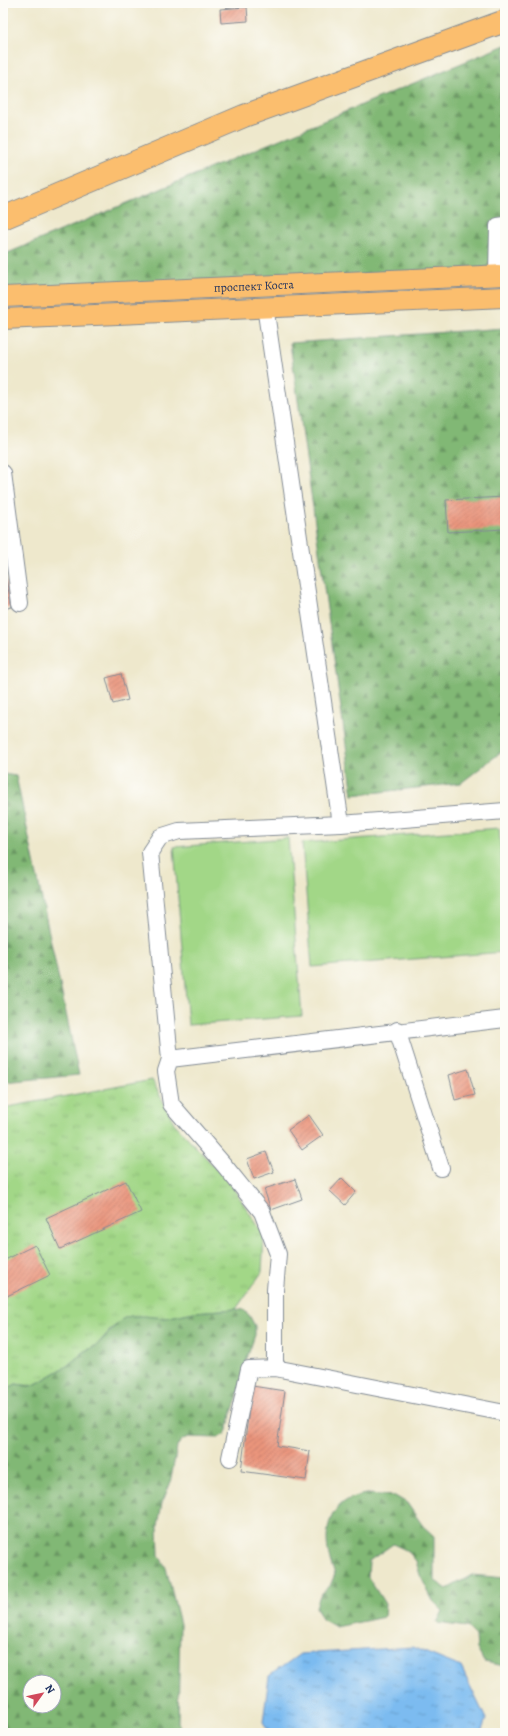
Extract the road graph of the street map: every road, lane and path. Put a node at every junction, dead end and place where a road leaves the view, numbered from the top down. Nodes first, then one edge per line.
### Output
1 (505, 21) edge
2 (3, 218) edge
3 (505, 226) edge
4 (501, 275) edge
5 (3, 297) edge
6 (505, 297) edge
7 (265, 306) junction
8 (3, 319) edge
9 (3, 473) edge
10 (20, 604) dead end
11 (505, 811) edge
12 (341, 824) junction
13 (505, 1019) edge
14 (397, 1030) junction
15 (170, 1059) junction
16 (440, 1168) dead end
17 (275, 1368) junction
18 (505, 1413) edge
19 (230, 1458) dead end

1 - 2 highway
3 - 4 street
4 - 5 main road, проспект Коста
6 - 7 main road, проспект Коста
7 - 8 main road, проспект Коста
7 - 12 street
9 - 10 street
11 - 12 street
12 - 15 street
13 - 14 street
14 - 15 street
14 - 16 street
15 - 17 street
17 - 18 street
17 - 19 street

